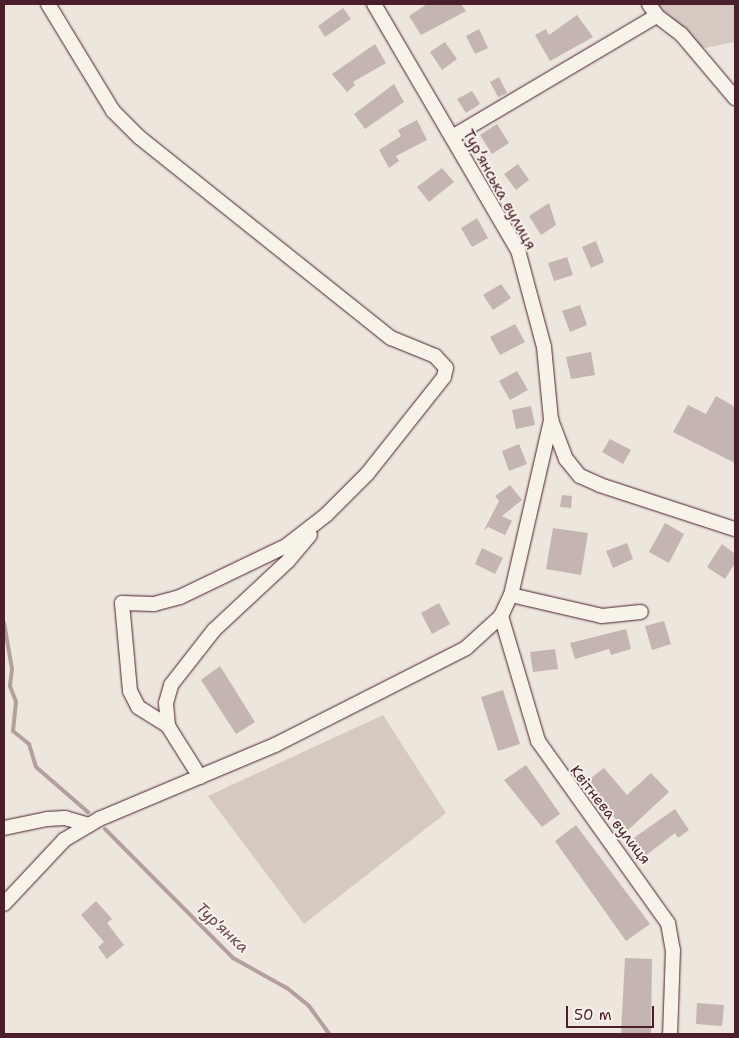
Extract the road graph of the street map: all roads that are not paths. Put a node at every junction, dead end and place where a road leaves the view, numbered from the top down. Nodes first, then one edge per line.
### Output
1 (48, 4) edge
2 (374, 4) edge
3 (649, 4) edge
4 (657, 16) junction
5 (735, 98) edge
6 (452, 137) junction
7 (551, 420) junction
8 (326, 515) junction
9 (735, 529) edge
10 (511, 595) junction
11 (641, 612) dead end
12 (501, 616) junction
13 (168, 726) junction
14 (200, 777) junction
15 (89, 825) junction
16 (4, 828) edge
17 (4, 904) edge
18 (670, 1034) edge

1 - 8 street
2 - 6 street, Турʼянська вулиця
3 - 4 street
4 - 5 street
4 - 6 street
6 - 7 street, Турʼянська вулиця
7 - 9 street, Турʼянська вулиця
7 - 10 street
8 - 13 street
8 - 13 street
10 - 11 street
10 - 12 street
12 - 14 street
12 - 18 street, Квітнева вулиця
13 - 14 street
14 - 15 street
15 - 16 street
15 - 17 street

